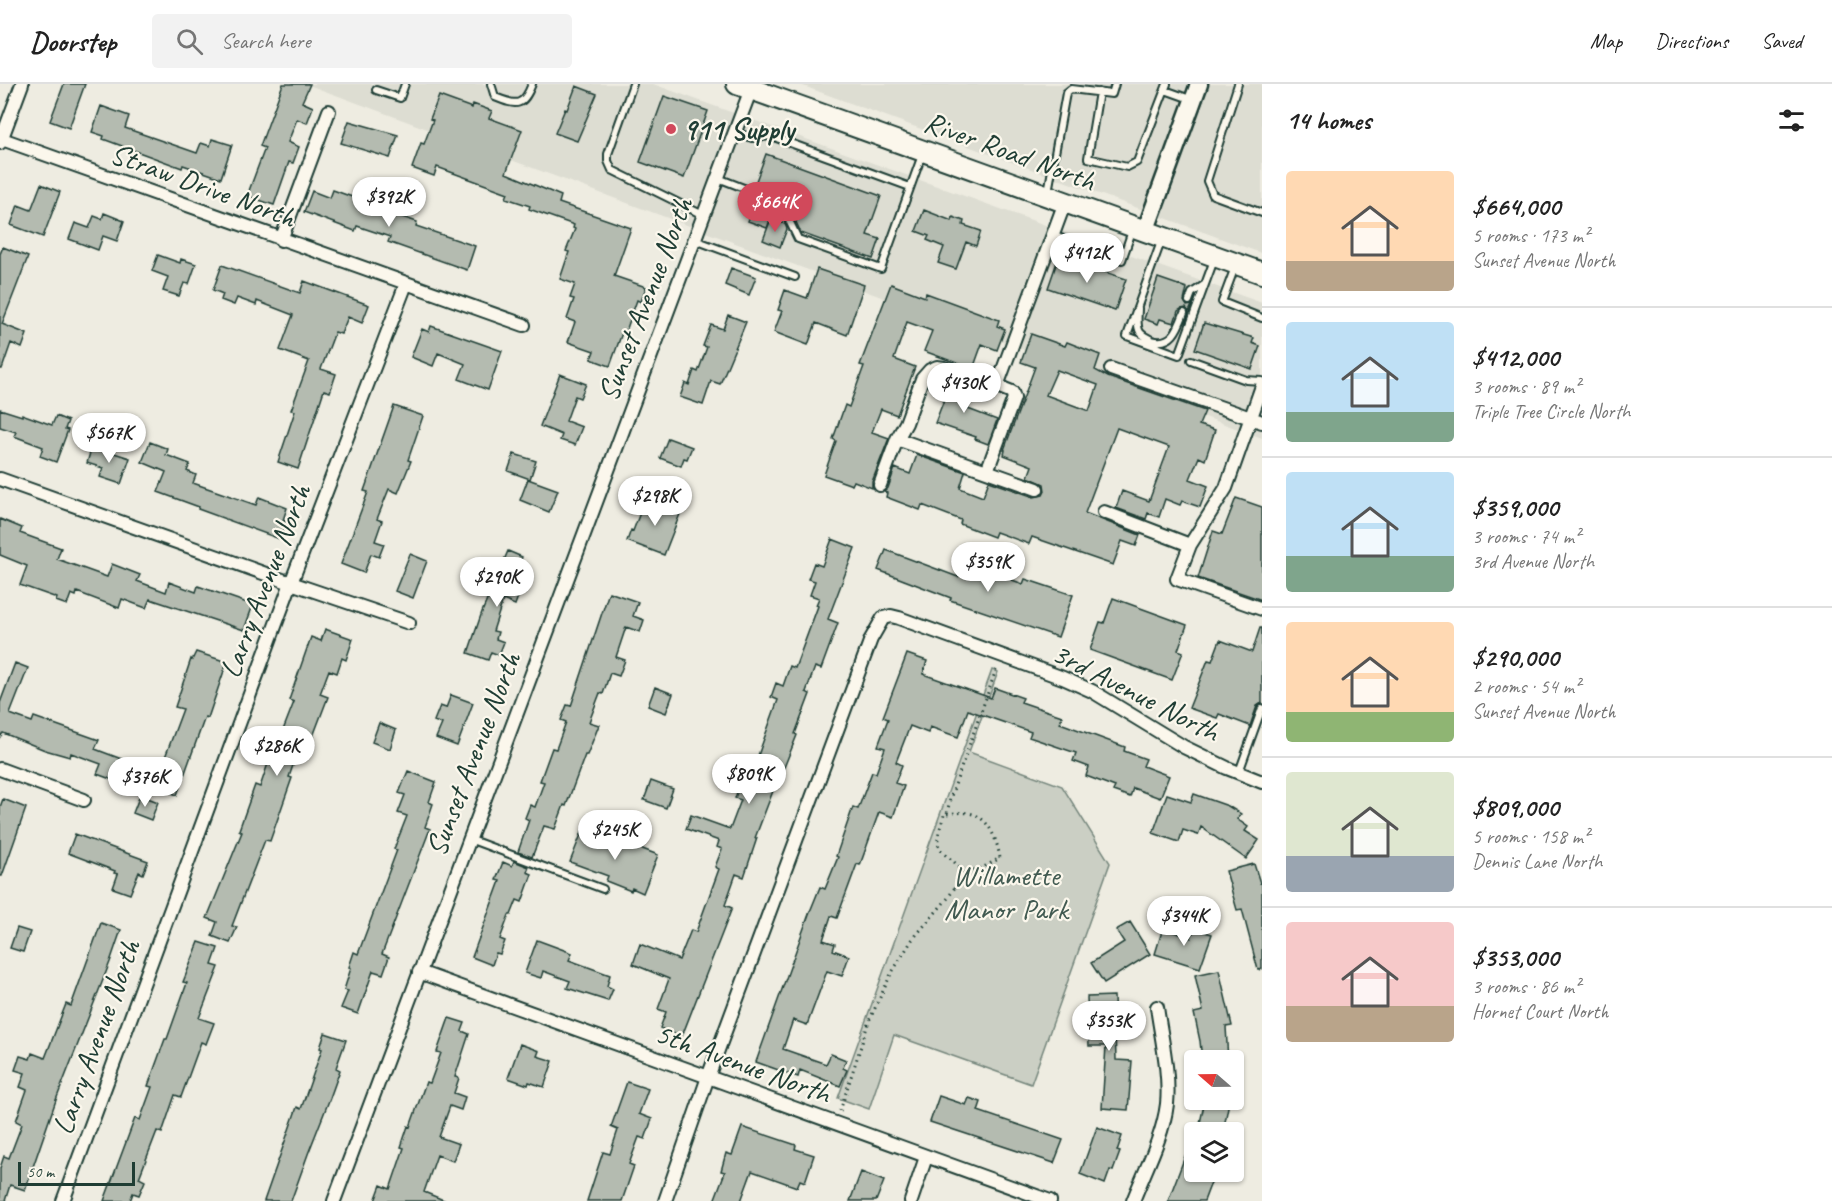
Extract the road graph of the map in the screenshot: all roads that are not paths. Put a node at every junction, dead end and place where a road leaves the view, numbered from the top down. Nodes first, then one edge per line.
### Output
1 (22, 84) edge
2 (405, 84) edge
3 (491, 84) edge
4 (532, 84) edge
5 (633, 84) edge
6 (1115, 84) edge
7 (1199, 84) edge
8 (1238, 84) edge
9 (747, 86) edge
10 (1166, 87) edge
11 (376, 90) dead end
12 (1100, 92) junction
13 (1193, 100) junction
14 (329, 111) dead end
15 (735, 132) junction
16 (1, 141) edge
17 (923, 151) junction
18 (717, 178) junction
19 (910, 187) junction
20 (1056, 199) junction
21 (1262, 213) edge
22 (704, 215) junction
23 (1147, 233) junction
24 (1052, 235) junction
25 (281, 240) junction
26 (694, 240) junction
27 (1215, 257) junction
28 (1235, 264) junction
29 (1262, 273) edge
30 (795, 277) dead end
31 (406, 284) junction
32 (1205, 284) junction
33 (1189, 301) dead end
34 (1138, 305) junction
35 (1184, 313) dead end
36 (1262, 318) edge
37 (524, 325) dead end
38 (1191, 360) dead end
39 (1111, 369) dead end
40 (1262, 381) edge
41 (997, 386) junction
42 (1262, 386) edge
43 (1256, 420) edge
44 (897, 439) junction
45 (987, 471) junction
46 (0, 479) edge
47 (880, 485) dead end
48 (1037, 489) dead end
49 (1104, 512) dead end
50 (1190, 545) junction
51 (291, 583) junction
52 (1262, 609) edge
53 (409, 622) dead end
54 (1262, 708) edge
55 (0, 769) edge
56 (1239, 773) junction
57 (1262, 782) edge
58 (84, 800) dead end
59 (468, 839) junction
60 (603, 889) dead end
61 (419, 972) junction
62 (1157, 1007) dead end
63 (708, 1077) junction
64 (926, 1157) junction
65 (63, 1201) edge
66 (334, 1201) edge
67 (665, 1201) edge
68 (911, 1201) edge
69 (1050, 1201) edge
70 (1133, 1201) edge

1 - 16 street
2 - 11 lane
3 - 4 lane
5 - 22 lane
6 - 12 lane
7 - 13 street
8 - 21 lane
9 - 15 street, Sunset Avenue North
9 - 17 main road, River Road North
10 - 12 lane
10 - 13 lane
12 - 20 lane
13 - 23 street
14 - 25 street
15 - 18 street, Sunset Avenue North
15 - 19 lane
16 - 25 street, Straw Drive North
17 - 19 lane
17 - 20 main road, River Road North
18 - 19 lane
18 - 22 street, Sunset Avenue North
20 - 23 main road, River Road North
20 - 24 street
22 - 26 street, Sunset Avenue North
23 - 24 lane
23 - 27 main road, River Road North
23 - 34 lane
24 - 41 street
25 - 31 street, Straw Drive North
26 - 30 lane
26 - 59 street, Sunset Avenue North
27 - 28 main road, River Road North
27 - 32 lane
28 - 29 main road, River Road North
28 - 36 lane
31 - 37 street, Straw Drive North
31 - 51 street, Larry Avenue North
32 - 33 lane
32 - 34 lane
34 - 35 lane
38 - 40 lane
39 - 43 street
41 - 44 street
41 - 45 street
42 - 43 street
43 - 50 street
44 - 45 street
44 - 47 street
45 - 48 street
46 - 51 street
49 - 50 street
50 - 52 street
51 - 53 street
51 - 65 street, Larry Avenue North
54 - 56 lane
55 - 58 street
56 - 57 street, 3rd Avenue North
56 - 63 street, 3rd Avenue North
59 - 60 lane
59 - 61 street, Sunset Avenue North
61 - 63 street, 5th Avenue North
61 - 66 street, Sunset Avenue North
62 - 70 street
63 - 64 street, 5th Avenue North
63 - 67 street
64 - 68 street
64 - 69 street, 5th Avenue North

